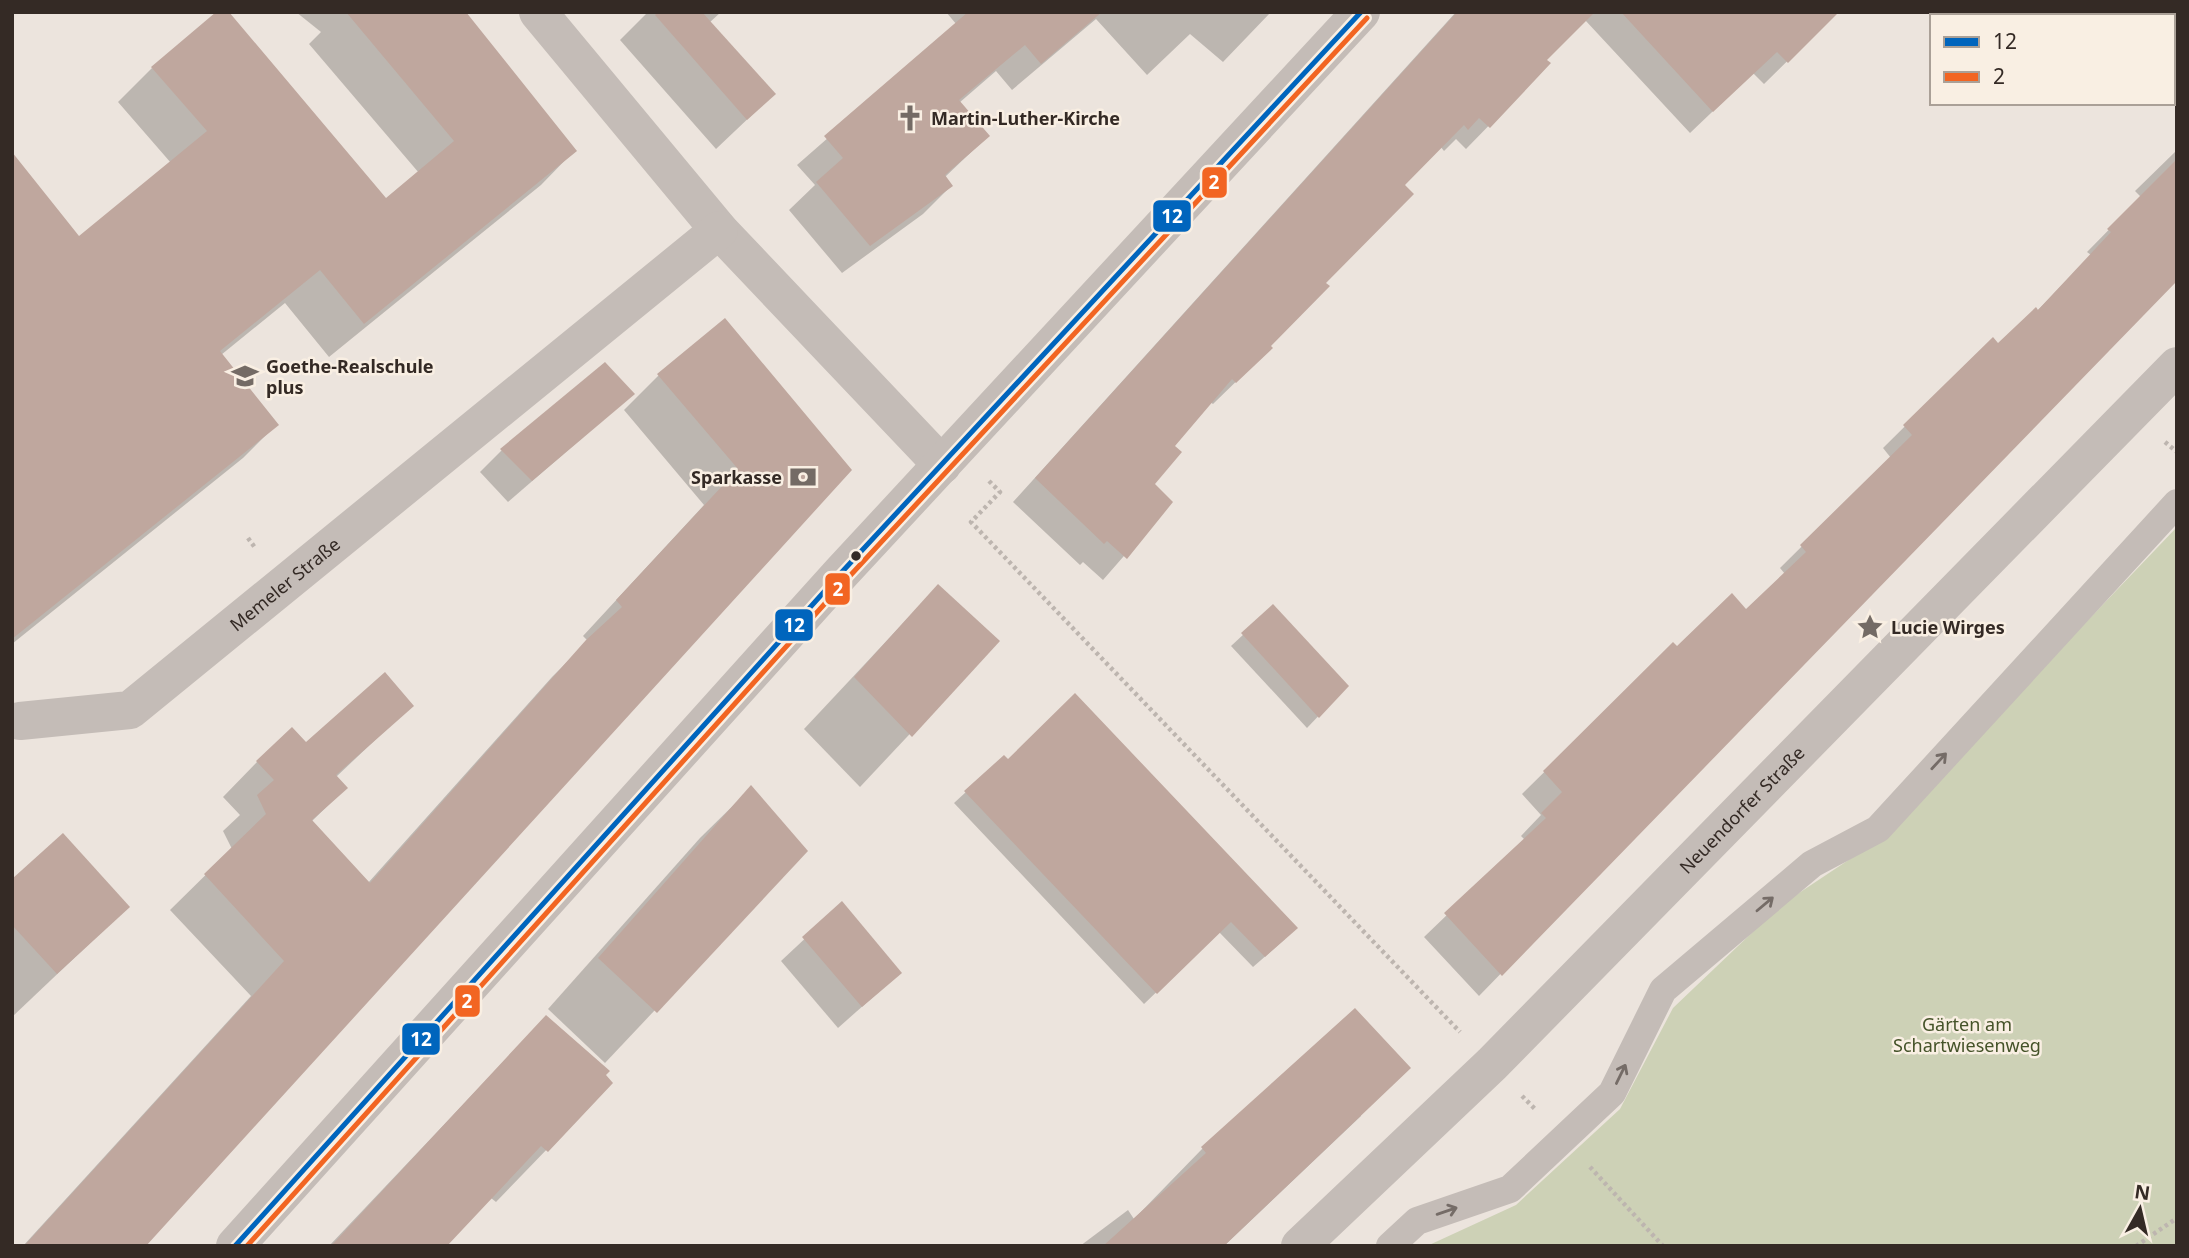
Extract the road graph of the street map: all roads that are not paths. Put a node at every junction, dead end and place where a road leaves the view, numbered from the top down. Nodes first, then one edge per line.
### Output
1 (538, 12) edge
2 (1361, 12) edge
3 (719, 230) junction
4 (2177, 366) edge
5 (949, 458) junction
6 (2177, 503) edge
7 (16, 722) edge
8 (235, 1246) edge
9 (1300, 1246) edge
10 (1390, 1246) edge

1 - 3 street
2 - 5 street
3 - 5 street
3 - 7 street, Memeler Straße
4 - 9 street, Neuendorfer Straße
5 - 8 street
10 -> 6 lane

